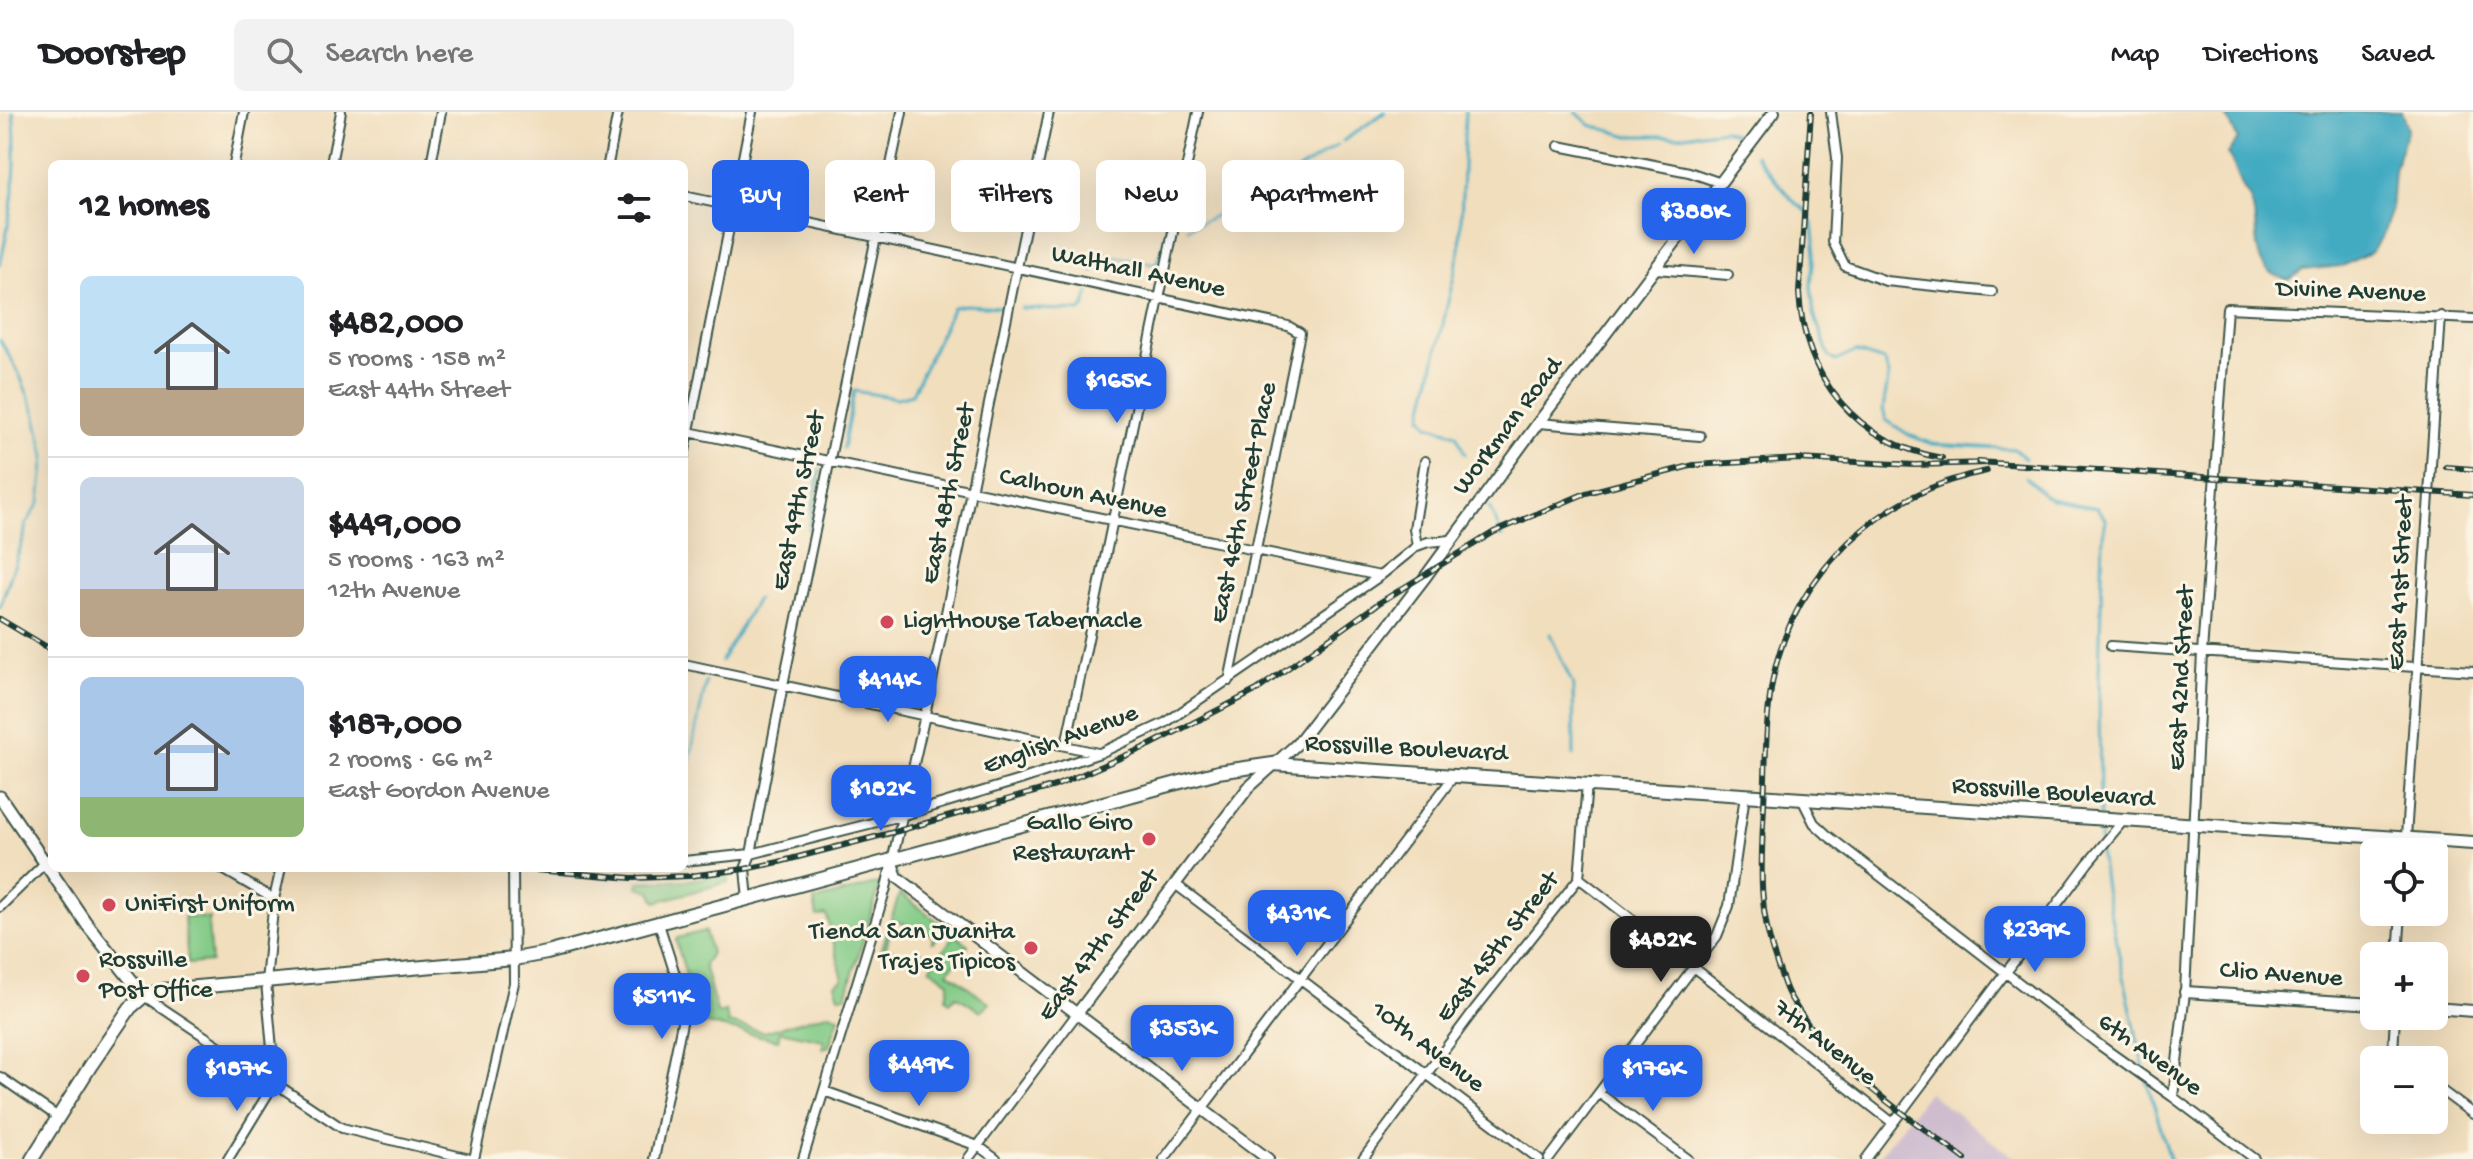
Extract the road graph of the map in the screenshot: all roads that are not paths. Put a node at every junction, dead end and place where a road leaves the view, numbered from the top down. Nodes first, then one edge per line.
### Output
1 (244, 112) edge
2 (341, 112) edge
3 (441, 112) edge
4 (618, 112) edge
5 (752, 112) edge
6 (902, 112) edge
7 (1049, 112) edge
8 (1198, 112) edge
9 (1774, 112) edge
10 (1831, 112) edge
11 (1559, 146) dead end
12 (235, 160) edge
13 (332, 160) edge
14 (432, 160) edge
15 (609, 160) edge
16 (742, 160) edge
17 (1721, 183) junction
18 (688, 197) edge
19 (712, 202) edge
20 (809, 223) edge
21 (728, 232) edge
22 (876, 238) junction
23 (1017, 268) junction
24 (1656, 269) junction
25 (1728, 275) dead end
26 (1992, 292) dead end
27 (1160, 298) junction
28 (2227, 308) joint
29 (2441, 316) junction
30 (2473, 319) edge
31 (1300, 333) joint
32 (688, 421) edge
33 (1538, 423) junction
34 (688, 431) edge
35 (1700, 436) dead end
36 (1425, 461) dead end
37 (828, 462) junction
38 (971, 492) junction
39 (1114, 521) junction
40 (1451, 540) junction
41 (1417, 546) junction
42 (1255, 550) junction
43 (1380, 576) junction
44 (2111, 646) dead end
45 (2202, 653) junction
46 (688, 665) edge
47 (2417, 668) junction
48 (2473, 671) edge
49 (1229, 681) junction
50 (783, 685) junction
51 (925, 715) junction
52 (1066, 745) junction
53 (1100, 753) junction
54 (1273, 764) junction
55 (1455, 775) junction
56 (1587, 784) junction
57 (1745, 795) junction
58 (0, 797) edge
59 (1802, 799) junction
60 (904, 815) junction
61 (2123, 821) junction
62 (2195, 825) junction
63 (2406, 838) edge
64 (2360, 841) edge
65 (2473, 843) edge
66 (2448, 844) edge
67 (751, 854) junction
68 (48, 859) edge
69 (48, 861) edge
70 (688, 861) edge
71 (891, 861) junction
72 (57, 872) edge
73 (228, 872) edge
74 (280, 872) edge
75 (513, 872) edge
76 (1579, 878) junction
77 (1175, 884) junction
78 (274, 899) junction
79 (748, 899) junction
80 (0, 907) edge
81 (659, 924) junction
82 (514, 959) junction
83 (1693, 968) junction
84 (2006, 972) junction
85 (1301, 978) junction
86 (266, 982) junction
87 (2185, 992) junction
88 (144, 996) junction
89 (2360, 1003) edge
90 (2448, 1009) edge
91 (2473, 1011) edge
92 (1076, 1015) junction
93 (1428, 1075) junction
94 (0, 1077) edge
95 (275, 1082) junction
96 (824, 1091) junction
97 (1599, 1093) junction
98 (2448, 1095) edge
99 (2173, 1097) junction
100 (1202, 1110) junction
101 (2473, 1114) edge
102 (58, 1117) junction
103 (1893, 1123) junction
104 (978, 1146) junction
105 (32, 1159) edge
106 (228, 1159) edge
107 (472, 1159) edge
108 (654, 1159) edge
109 (803, 1159) edge
110 (968, 1159) edge
111 (996, 1159) edge
112 (1164, 1159) edge
113 (1268, 1159) edge
114 (1363, 1159) edge
115 (1539, 1159) edge
116 (1549, 1159) edge
117 (1688, 1159) edge
118 (1866, 1159) edge
119 (2255, 1159) edge

1 - 12 street
2 - 13 street
3 - 14 street
4 - 15 street
5 - 16 street
6 - 22 street, East 49th Street
7 - 23 street, East 48th Street
8 - 27 street
9 - 17 street, Workman Road
10 - 26 street
11 - 17 street
17 - 24 street, Workman Road
18 - 19 street, Walthall Avenue
20 - 22 street, Walthall Avenue
21 - 32 street
22 - 23 street, Walthall Avenue
22 - 37 street, East 49th Street
23 - 27 street, Walthall Avenue
23 - 38 street, East 48th Street
24 - 25 street
24 - 33 street, Workman Road
27 - 31 street, Walthall Avenue
27 - 39 street
28 - 29 street, Divine Avenue
28 - 45 street, East 42nd Street
29 - 30 street, Divine Avenue
29 - 47 street, East 41st Street
31 - 42 street, East 46th Street Place
33 - 35 street
33 - 40 street, Workman Road
34 - 37 street, Calhoun Avenue
36 - 41 street
37 - 38 street, Calhoun Avenue
37 - 50 street, East 49th Street
38 - 39 street, Calhoun Avenue
38 - 51 street, East 48th Street
39 - 42 street, Calhoun Avenue
39 - 52 street
40 - 41 street, English Avenue
40 - 54 street, Workman Road
41 - 43 street, English Avenue
42 - 43 street, Calhoun Avenue
42 - 49 street, East 46th Street Place
43 - 49 street, English Avenue
44 - 45 street
45 - 47 street
45 - 62 street, East 42nd Street
46 - 50 street
47 - 48 street
47 - 63 street, East 41st Street
49 - 53 street, English Avenue
50 - 51 street
50 - 67 street, East 49th Street
51 - 52 street
51 - 60 street, East 48th Street
52 - 53 street
53 - 60 street, English Avenue
54 - 55 highway, Rossville Boulevard
54 - 71 highway, Rossville Boulevard
54 - 77 street, East 47th Street
55 - 56 highway, Rossville Boulevard
55 - 85 street
56 - 57 highway, Rossville Boulevard
56 - 76 street
57 - 59 highway, Rossville Boulevard
57 - 83 street
58 - 68 main road
59 - 61 highway, Rossville Boulevard
59 - 84 street, 6th Avenue
60 - 67 street, English Avenue
60 - 71 street, East 48th Street
61 - 62 highway, Rossville Boulevard
61 - 84 street
62 - 64 highway, Rossville Boulevard
62 - 87 street, East 42nd Street
65 - 66 highway, Rossville Boulevard
67 - 70 street, English Avenue
67 - 79 street, East 49th Street
69 - 80 street
71 - 79 highway, Rossville Boulevard
71 - 92 street
71 - 96 street, East 48th Street
72 - 88 main road
73 - 78 street
74 - 78 street
75 - 82 street
76 - 83 street, 7th Avenue
76 - 93 street, East 45th Street
77 - 85 street, 10th Avenue
77 - 92 street, East 47th Street
78 - 86 street
79 - 81 highway, Rossville Boulevard
81 - 82 highway, Rossville Boulevard
81 - 108 street
82 - 86 highway, Rossville Boulevard
82 - 107 street
83 - 97 street
83 - 103 street, 7th Avenue
84 - 99 street, 6th Avenue
84 - 103 street
85 - 93 street, 10th Avenue
85 - 100 street
86 - 88 highway, Rossville Boulevard
86 - 95 street
87 - 89 street, Clio Avenue
87 - 99 street, East 42nd Street
88 - 95 street
88 - 102 highway
90 - 91 street
92 - 100 street
92 - 104 street, East 47th Street
93 - 114 street, East 45th Street
93 - 115 street, 10th Avenue
94 - 102 street
95 - 106 street
95 - 107 street
96 - 104 street
96 - 109 street, East 48th Street
97 - 116 street
97 - 117 street
98 - 101 street
99 - 119 street, 6th Avenue
100 - 112 street
100 - 113 street
102 - 105 highway
103 - 118 street
104 - 110 street, East 47th Street
104 - 111 street

